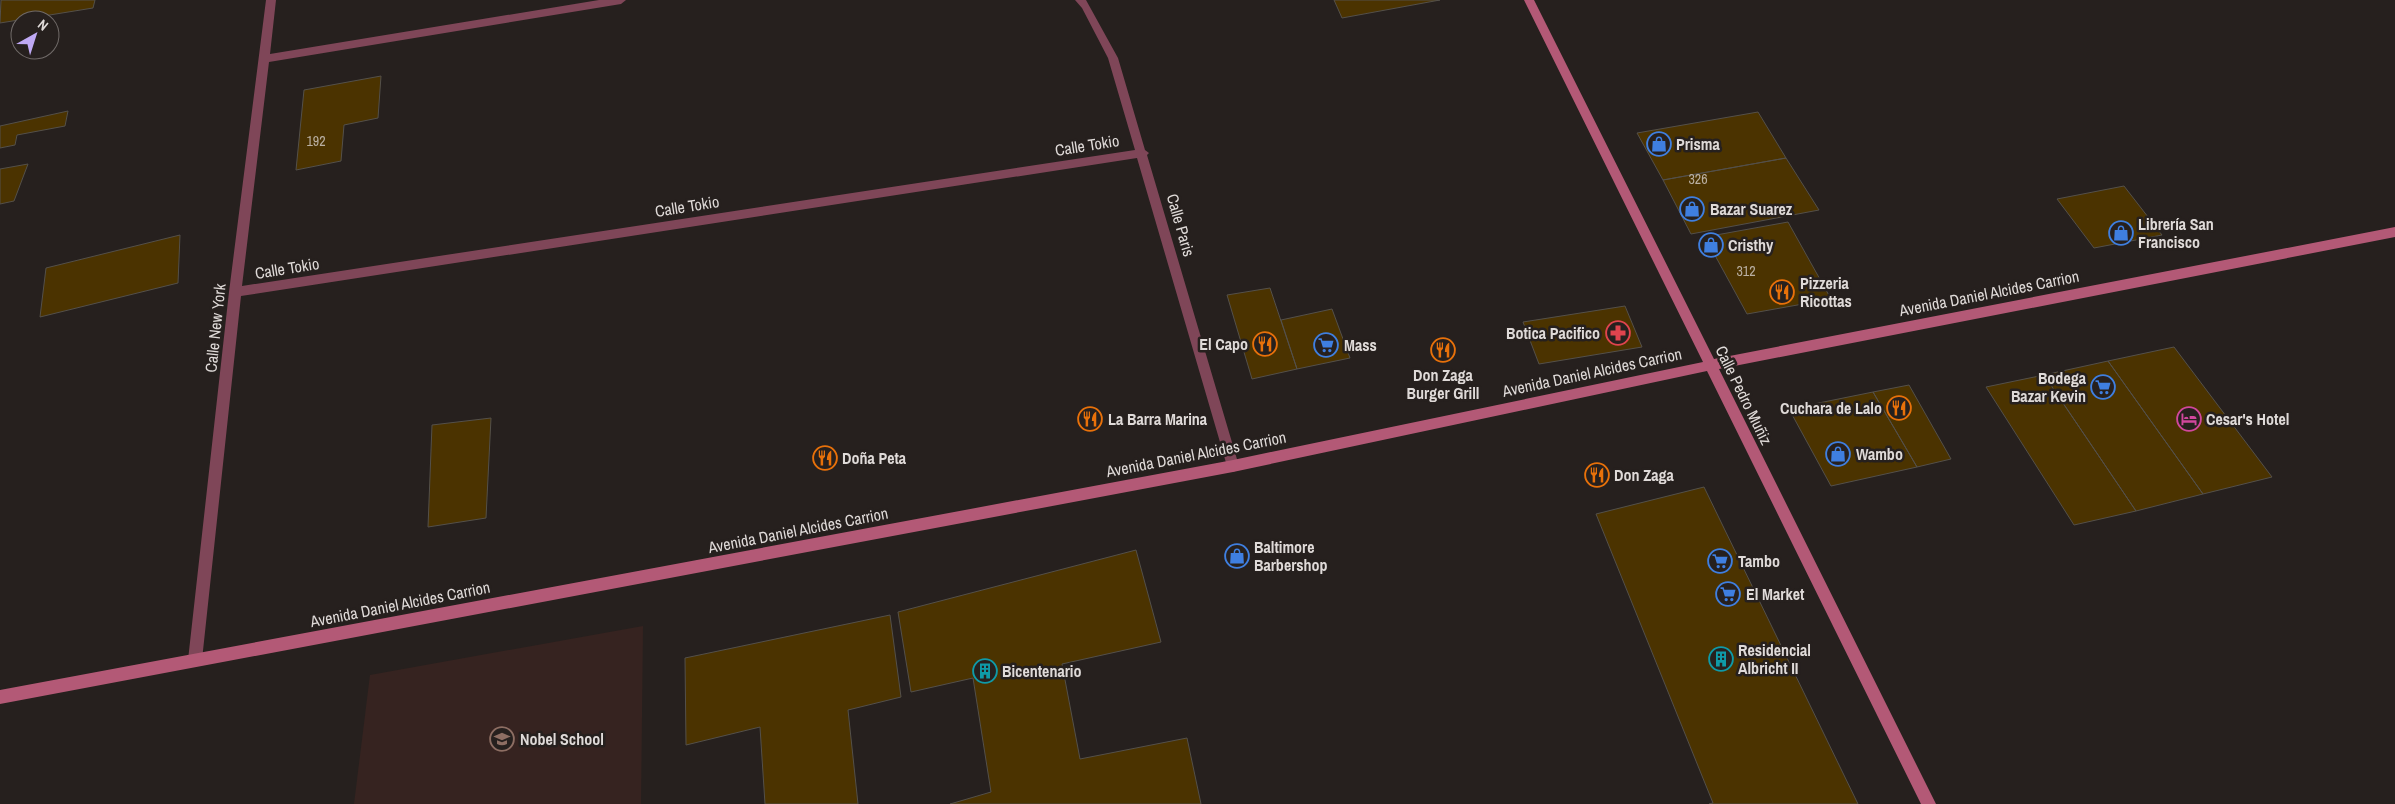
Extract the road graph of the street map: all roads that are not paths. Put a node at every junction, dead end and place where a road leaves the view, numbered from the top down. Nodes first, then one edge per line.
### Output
1 (271, 0) edge
2 (621, 0) edge
3 (1080, 0) edge
4 (1529, 0) edge
5 (590, 2) edge
6 (263, 60) junction
7 (1143, 153) junction
8 (2395, 232) edge
9 (236, 292) junction
10 (1711, 365) junction
11 (1234, 466) junction
12 (195, 660) junction
13 (0, 697) edge
14 (1929, 804) edge

1 - 6 street, Calle New York
2 - 5 street
3 - 7 street, Calle Paris
4 - 10 street, Calle Pedro Muñiz
5 - 6 street
6 - 9 street, Calle New York
7 - 9 street, Calle Tokio
7 - 11 street, Calle Paris
8 - 10 street, Avenida Daniel Alcides Carrion
9 - 12 street, Calle New York
10 - 11 street, Avenida Daniel Alcides Carrion
10 - 14 street, Calle Pedro Muñiz
11 - 12 street, Avenida Daniel Alcides Carrion
12 - 13 street, Avenida Daniel Alcides Carrion

